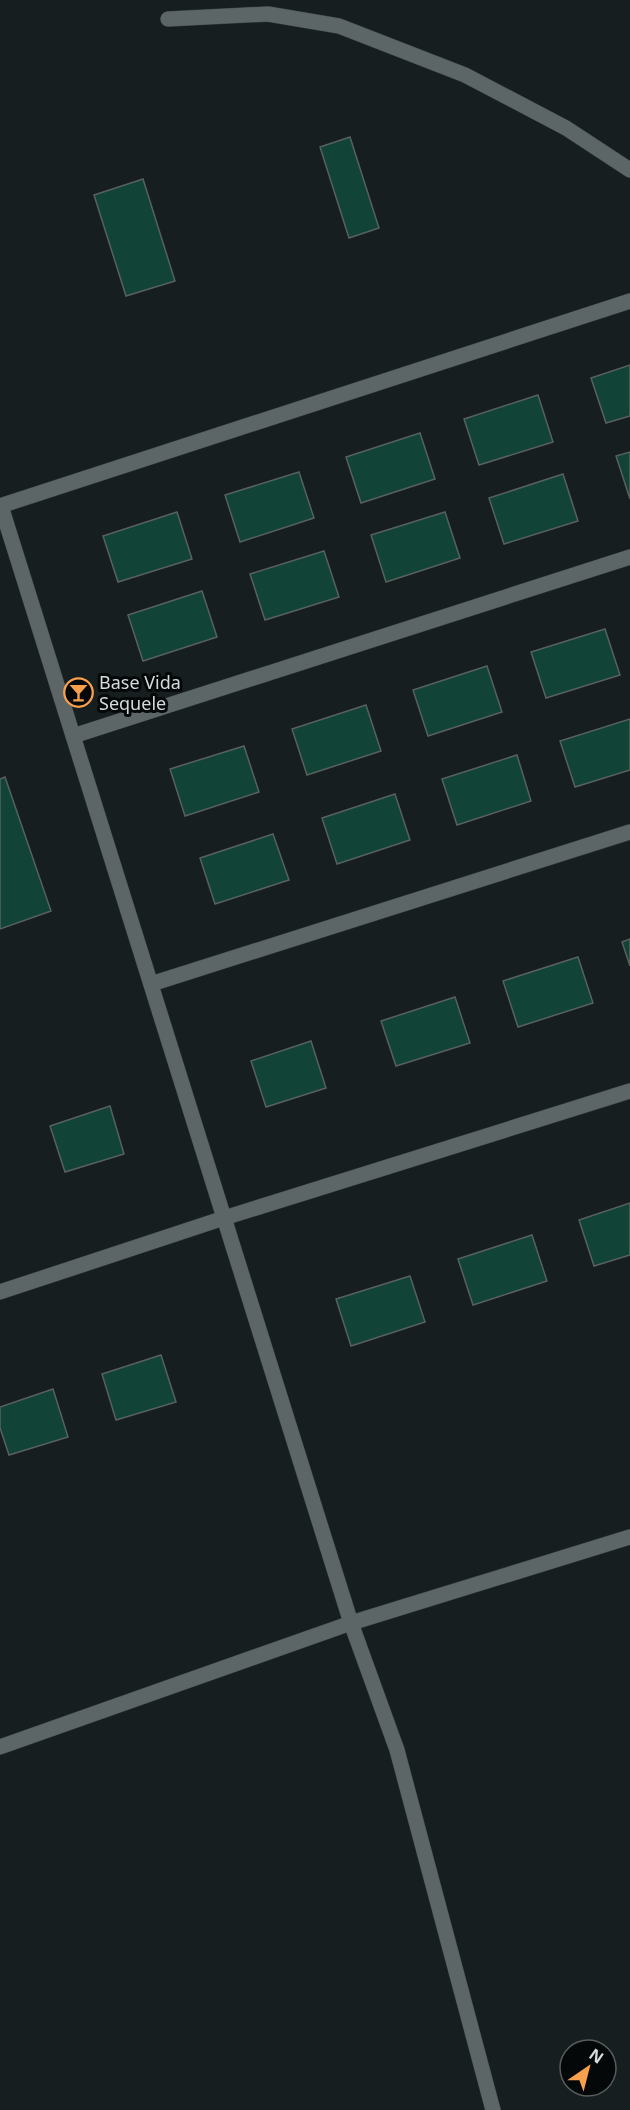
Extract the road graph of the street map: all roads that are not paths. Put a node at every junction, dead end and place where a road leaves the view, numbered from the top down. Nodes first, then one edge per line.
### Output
1 (168, 19) dead end
2 (630, 170) edge
3 (630, 301) edge
4 (1, 506) edge
5 (630, 557) edge
6 (73, 736) junction
7 (630, 832) edge
8 (151, 984) junction
9 (630, 1091) edge
10 (224, 1218) junction
11 (0, 1292) edge
12 (630, 1537) edge
13 (351, 1623) junction
14 (0, 1747) edge
15 (493, 2110) edge

1 - 2 lane
3 - 4 lane
4 - 6 lane
5 - 6 lane
6 - 8 lane
7 - 8 lane
8 - 10 lane
9 - 10 lane
10 - 11 lane
10 - 13 lane
12 - 13 lane
13 - 14 lane
13 - 15 lane

